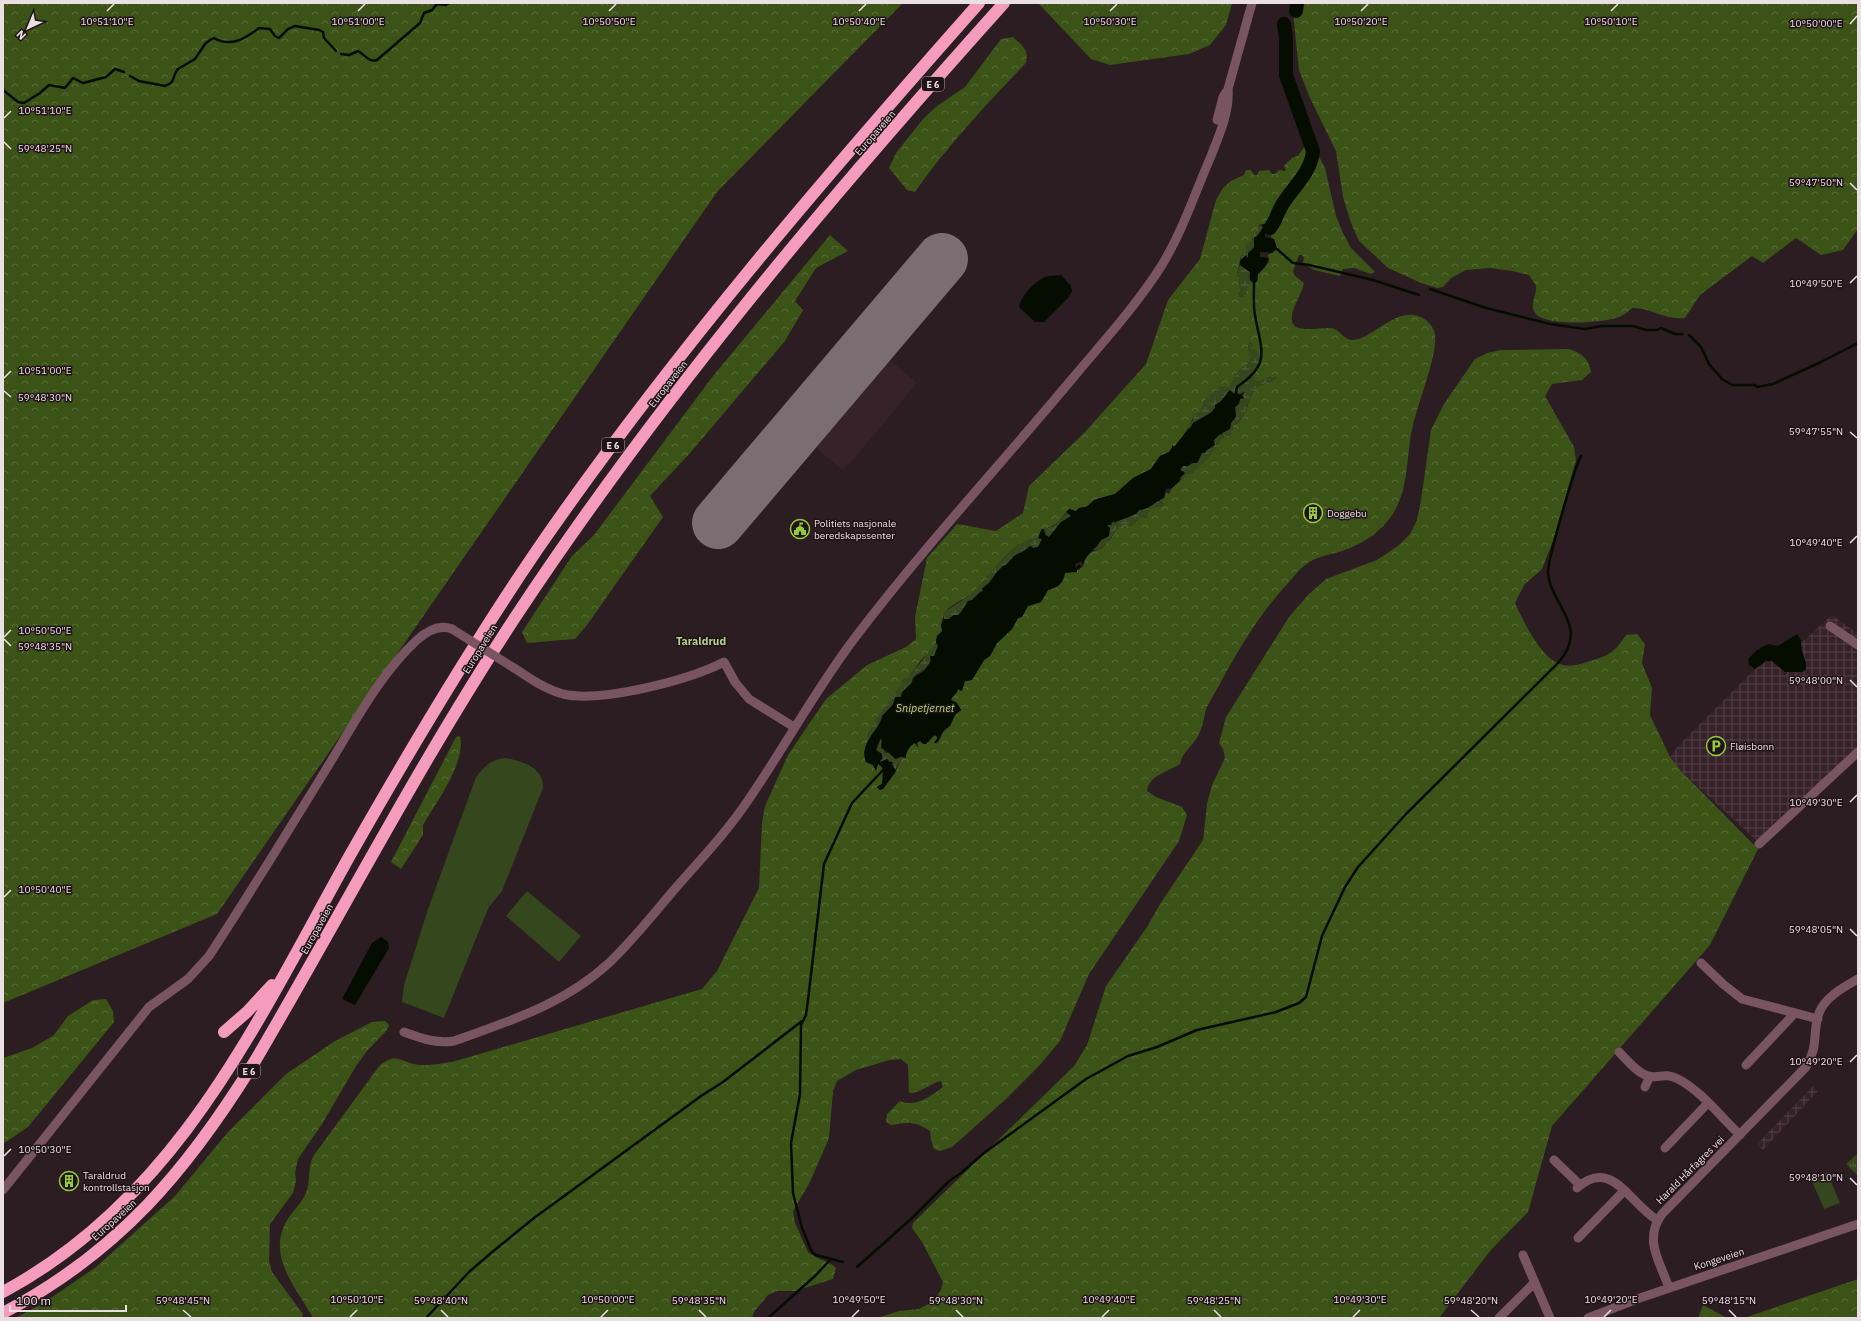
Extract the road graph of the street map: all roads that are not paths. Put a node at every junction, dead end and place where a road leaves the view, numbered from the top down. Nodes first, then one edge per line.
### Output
1 (979, 3) edge
2 (1004, 3) edge
3 (1252, 3) edge
4 (1830, 626) dead end
5 (1858, 645) edge
6 (794, 727) junction
7 (1858, 752) edge
8 (1759, 844) dead end
9 (1701, 963) dead end
10 (287, 969) junction
11 (1858, 979) edge
12 (1796, 1013) junction
13 (1818, 1018) junction
14 (224, 1032) dead end
15 (404, 1032) dead end
16 (1619, 1052) dead end
17 (1746, 1065) dead end
18 (1650, 1076) junction
19 (1645, 1087) dead end
20 (1708, 1104) junction
21 (1740, 1135) junction
22 (1665, 1148) dead end
23 (1554, 1160) dead end
24 (3, 1190) edge
25 (1624, 1191) junction
26 (1657, 1220) junction
27 (1858, 1224) edge
28 (1578, 1238) dead end
29 (1524, 1255) dead end
30 (1534, 1283) junction
31 (1669, 1288) junction
32 (3, 1292) edge
33 (3, 1313) edge
34 (1499, 1318) edge
35 (1550, 1318) edge
36 (1588, 1318) edge

1 - 10 highway, Europaveien / E 6
2 - 33 highway, Europaveien / E 6
3 - 6 street
4 - 5 street
6 - 15 street
6 - 24 street, bridge
7 - 8 street
9 - 12 street
10 - 14 highway, E 6
10 - 32 highway, Europaveien / E 6
11 - 13 street, Harald Hårfagres vei
12 - 13 street
12 - 17 street
13 - 21 street, Harald Hårfagres vei
16 - 18 street
18 - 19 street
18 - 20 street, Harald Hårfagres vei
20 - 21 street, Harald Hårfagres vei
20 - 22 street
21 - 26 street, Harald Hårfagres vei
23 - 25 street, Harald Hårfagres vei
25 - 26 street, Harald Hårfagres vei
25 - 28 street
26 - 31 street, Harald Hårfagres vei
27 - 31 street, Kongeveien
29 - 30 street
30 - 34 street
30 - 35 street
31 - 36 street, Kongeveien

